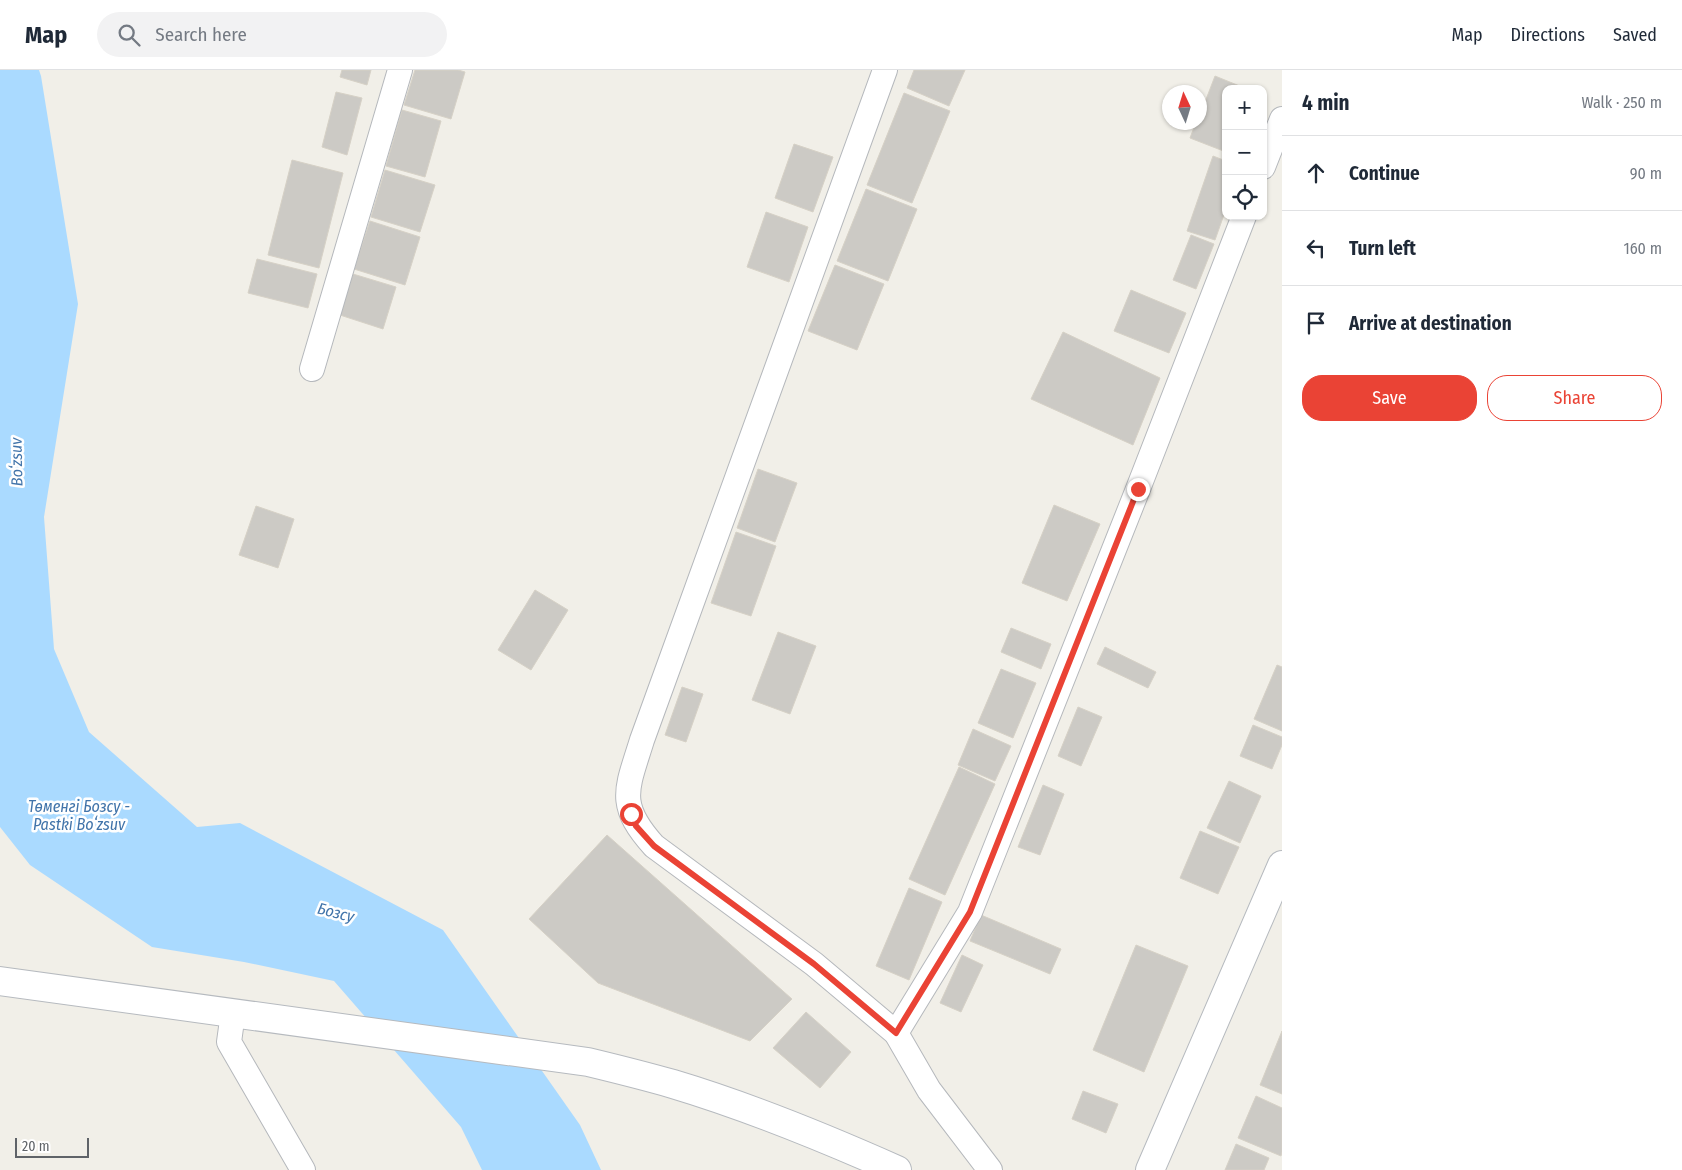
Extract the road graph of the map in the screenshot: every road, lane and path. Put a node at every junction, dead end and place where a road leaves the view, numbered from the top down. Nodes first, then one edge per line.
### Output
1 (400, 70) edge
2 (885, 70) edge
3 (1282, 119) edge
4 (1267, 157) edge
5 (1242, 220) edge
6 (312, 369) dead end
7 (1282, 865) edge
8 (9, 982) edge
9 (233, 1013) junction
10 (896, 1033) junction
11 (303, 1170) edge
12 (897, 1170) edge
13 (990, 1170) edge
14 (1150, 1170) edge

1 - 6 street
2 - 10 street
3 - 4 street
5 - 10 street
7 - 14 main road
8 - 9 main road
9 - 11 street
9 - 12 main road
10 - 13 street

